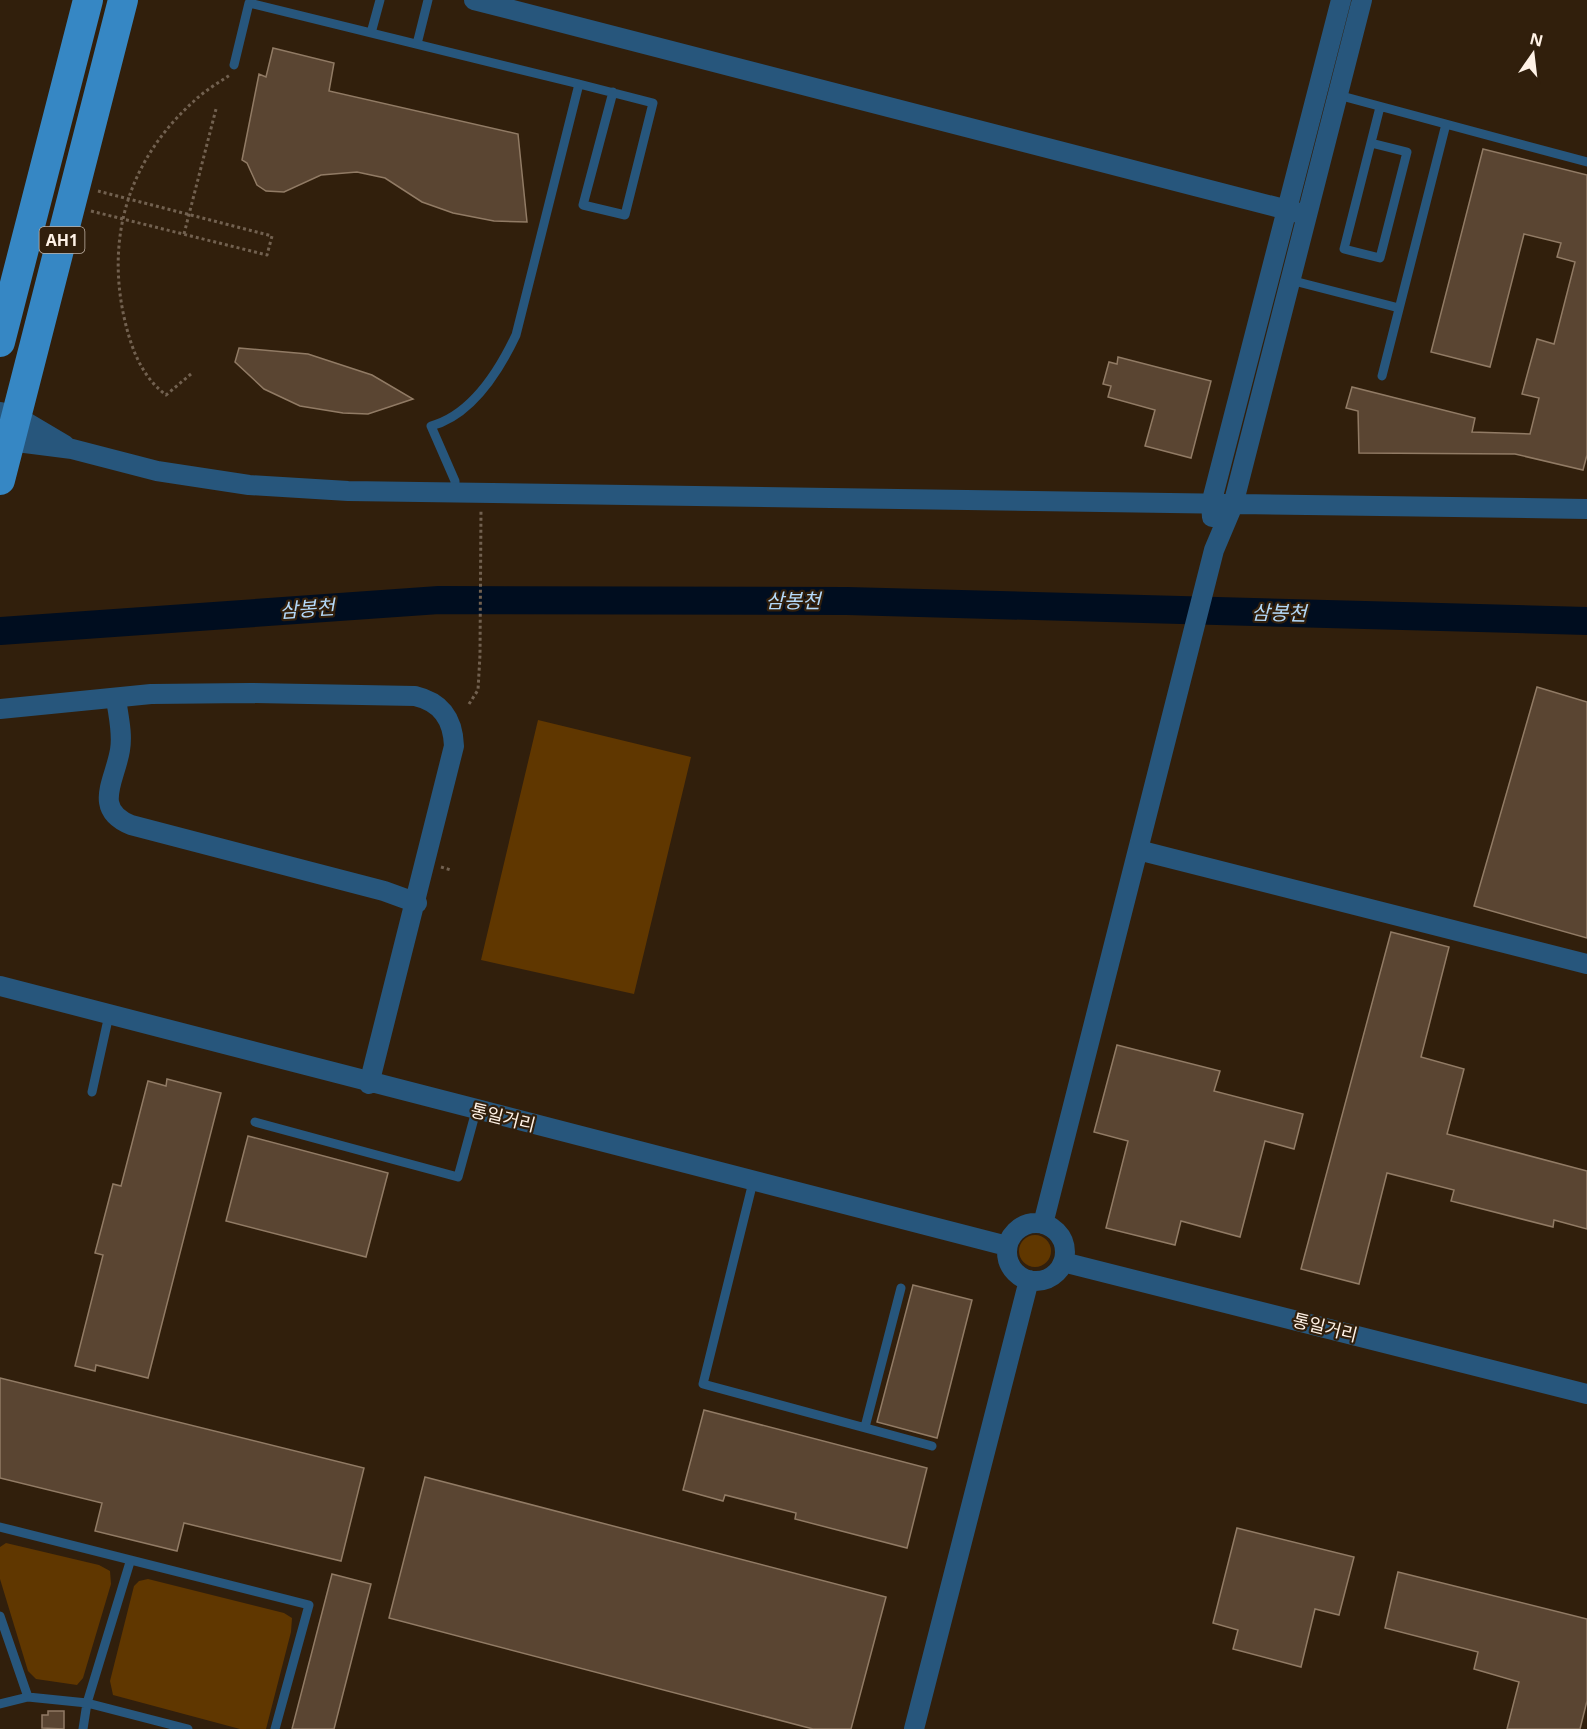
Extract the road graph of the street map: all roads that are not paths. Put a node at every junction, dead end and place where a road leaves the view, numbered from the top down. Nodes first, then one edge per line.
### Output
1 (88, 0) edge
2 (123, 0) edge
3 (380, 0) edge
4 (428, 0) edge
5 (474, 0) edge
6 (1341, 0) edge
7 (1362, 0) edge
8 (371, 33) junction
9 (417, 44) junction
10 (234, 65) road end
11 (579, 84) junction
12 (613, 92) junction
13 (1338, 95) junction
14 (1380, 107) junction
15 (1446, 124) junction
16 (1371, 143) junction
17 (1587, 162) edge
18 (1287, 210) junction
19 (1307, 215) junction
20 (1290, 280) junction
21 (1399, 308) junction
22 (0, 342) edge
23 (1382, 376) dead end
24 (6, 427) edge
25 (0, 480) edge
26 (455, 492) junction
27 (1211, 504) junction
28 (1233, 505) junction
29 (1587, 509) edge
30 (1214, 550) junction
31 (116, 698) junction
32 (0, 710) edge
33 (1138, 850) junction
34 (417, 903) junction
35 (1587, 964) edge
36 (0, 986) edge
37 (109, 1015) junction
38 (369, 1084) junction
39 (92, 1092) dead end
40 (476, 1111) junction
41 (255, 1122) dead end
42 (753, 1182) junction
43 (1043, 1224) junction
44 (1007, 1246) junction
45 (1063, 1262) junction
46 (1029, 1280) junction
47 (901, 1288) dead end
48 (1587, 1394) edge
49 (865, 1427) junction
50 (932, 1446) dead end
51 (0, 1527) edge
52 (130, 1562) junction
53 (0, 1616) edge
54 (28, 1697) junction
55 (0, 1704) edge
56 (87, 1704) junction
57 (83, 1729) edge
58 (188, 1729) edge
59 (275, 1729) edge
60 (914, 1729) edge

1 - 22 main road, AH1
2 - 24 main road, AH1
3 - 8 lane
4 - 9 lane
5 - 18 street
6 - 18 street
7 - 13 street
8 - 9 lane
8 - 10 lane
9 - 11 lane
11 - 12 lane
11 - 26 lane
12 - 12 lane
13 - 14 lane
13 - 19 street
14 - 15 lane
14 - 16 lane
15 - 17 lane
15 - 21 lane
16 - 16 lane
18 - 19 street
18 - 27 street
19 - 20 street
20 - 21 lane
20 - 28 street
21 - 23 lane
24 - 25 main road, AH1
24 - 26 street
26 - 27 street
27 - 28 street
27 - 30 street
28 - 29 street
28 - 30 street
30 - 33 street
31 - 32 street
31 - 34 street
31 - 34 street
33 - 35 street
33 - 43 street
34 - 38 street
36 - 37 street, 통일거리
37 - 38 street, 통일거리
37 - 39 lane
38 - 40 street, 통일거리
40 - 41 lane
40 - 42 street, 통일거리
42 - 44 street, 통일거리
42 - 49 lane
43 - 44 street
43 - 45 street
44 - 46 street
45 - 46 street
45 - 48 street, 통일거리
46 - 60 street
47 - 49 lane
49 - 50 lane
51 - 52 lane
52 - 56 lane
52 - 59 lane
53 - 54 lane
54 - 55 lane
54 - 56 lane
56 - 57 lane
56 - 58 lane

